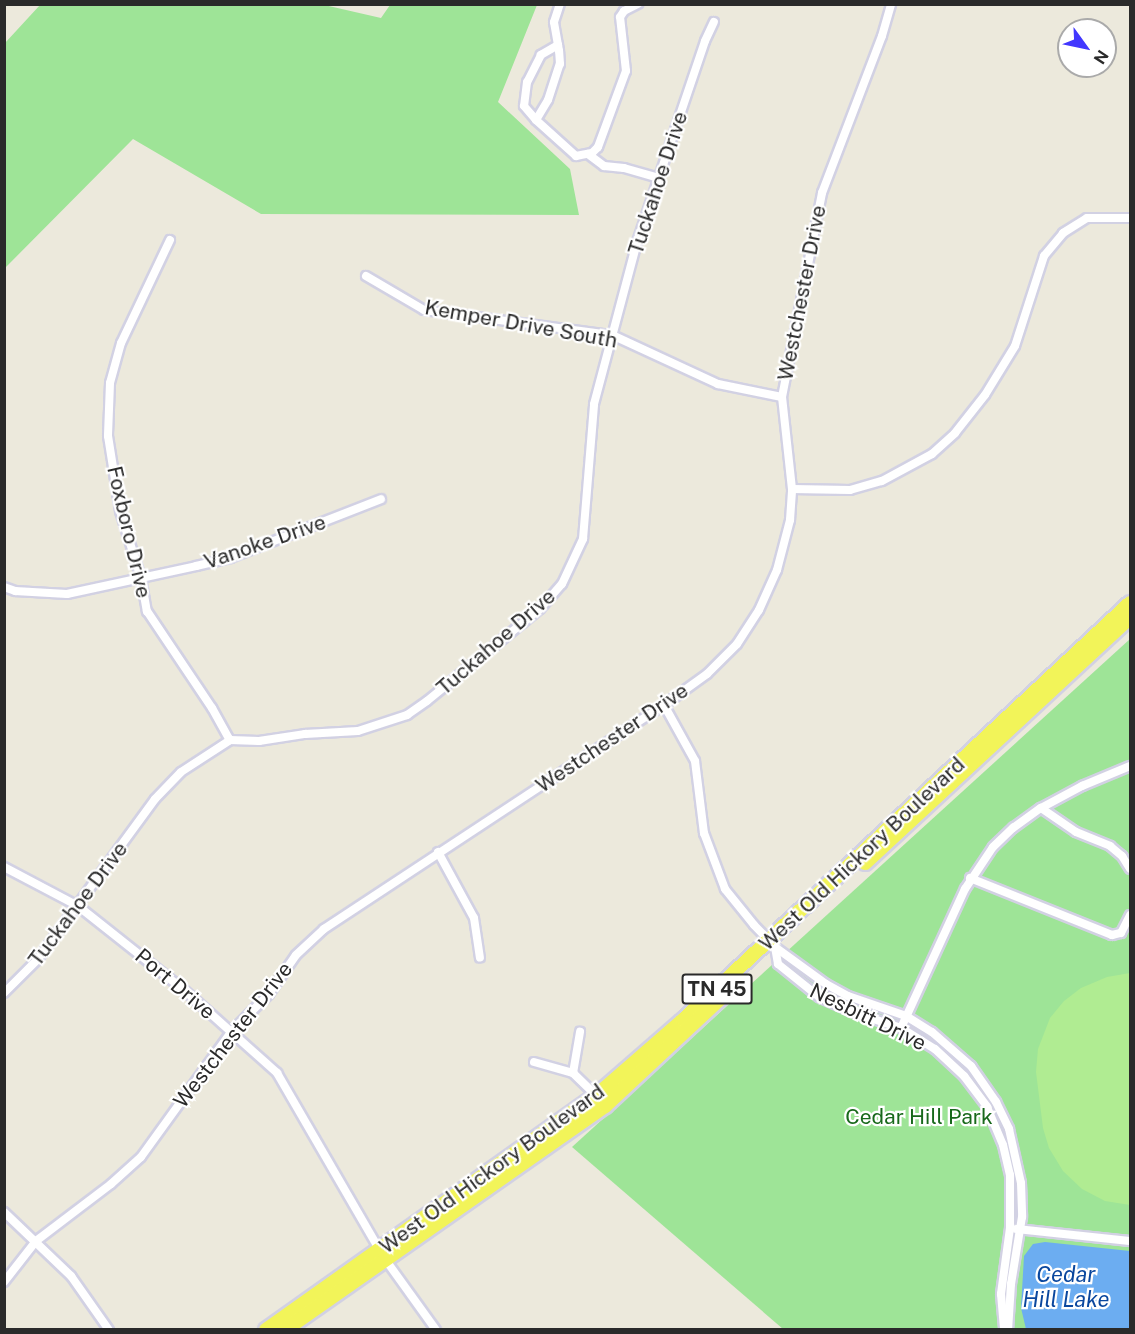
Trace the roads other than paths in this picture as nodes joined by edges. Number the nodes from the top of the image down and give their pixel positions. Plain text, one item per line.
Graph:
1 (560, 4) edge
2 (638, 4) edge
3 (891, 4) edge
4 (714, 22) dead end
5 (558, 45) junction
6 (536, 120) junction
7 (588, 154) junction
8 (659, 178) junction
9 (1131, 218) edge
10 (170, 240) dead end
11 (366, 276) dead end
12 (612, 335) junction
13 (782, 397) junction
14 (792, 489) junction
15 (381, 499) dead end
16 (141, 578) junction
17 (4, 587) edge
18 (1131, 603) edge
19 (1131, 618) edge
20 (664, 705) junction
21 (230, 740) junction
22 (1129, 767) edge
23 (1041, 808) junction
24 (438, 852) junction
25 (4, 867) edge
26 (1131, 869) edge
27 (970, 878) junction
28 (78, 906) junction
29 (1131, 915) edge
30 (772, 944) junction
31 (480, 958) dead end
32 (4, 993) edge
33 (906, 1016) junction
34 (901, 1028) junction
35 (231, 1032) junction
36 (580, 1032) dead end
37 (534, 1062) dead end
38 (573, 1072) junction
39 (601, 1100) junction
40 (4, 1212) edge
41 (1010, 1228) junction
42 (1020, 1230) junction
43 (36, 1241) junction
44 (1131, 1241) edge
45 (382, 1255) junction
46 (4, 1282) edge
47 (109, 1329) edge
48 (266, 1329) edge
49 (285, 1329) edge
50 (436, 1329) edge
51 (1004, 1329) edge
52 (1008, 1329) edge

1 - 5 street
2 - 7 street
3 - 13 street, Westchester Drive
4 - 8 street, Tuckahoe Drive
5 - 6 street
5 - 6 street
6 - 7 street
7 - 8 street
8 - 12 street, Tuckahoe Drive
9 - 14 street
10 - 16 street, Foxboro Drive
11 - 12 street, Kemper Drive South
12 - 13 street, Kemper Drive South
12 - 21 street, Tuckahoe Drive
13 - 14 street, Westchester Drive
14 - 20 street, Westchester Drive
15 - 16 street, Vanoke Drive
16 - 17 street, Vanoke Drive
16 - 21 street, Foxboro Drive
18 - 30 main road, West Old Hickory Boulevard / TN 45
19 - 30 main road, West Old Hickory Boulevard / TN 45
20 - 24 street, Westchester Drive
20 - 30 street
21 - 28 street, Tuckahoe Drive
22 - 23 street
23 - 26 street
23 - 27 street
24 - 31 street
24 - 35 street, Westchester Drive
25 - 28 street, Port Drive
27 - 29 street
27 - 33 street
28 - 32 street, Tuckahoe Drive
28 - 35 street, Port Drive
30 - 33 street, Nesbitt Drive
30 - 34 street, Nesbitt Drive
30 - 39 main road, West Old Hickory Boulevard / TN 45
33 - 34 street
33 - 42 street, Nesbitt Drive
34 - 41 street, Nesbitt Drive
35 - 43 street, Westchester Drive
35 - 45 street, Port Drive
36 - 38 street
37 - 38 street
38 - 39 street
39 - 45 main road, West Old Hickory Boulevard / TN 45
40 - 43 street
41 - 42 street
41 - 51 street, Nesbitt Drive
42 - 44 street
42 - 52 street, Nesbitt Drive
43 - 46 street, Westchester Drive
43 - 47 street
45 - 48 main road, West Old Hickory Boulevard / TN 45
45 - 49 main road, West Old Hickory Boulevard / TN 45
45 - 50 street, Port Drive

